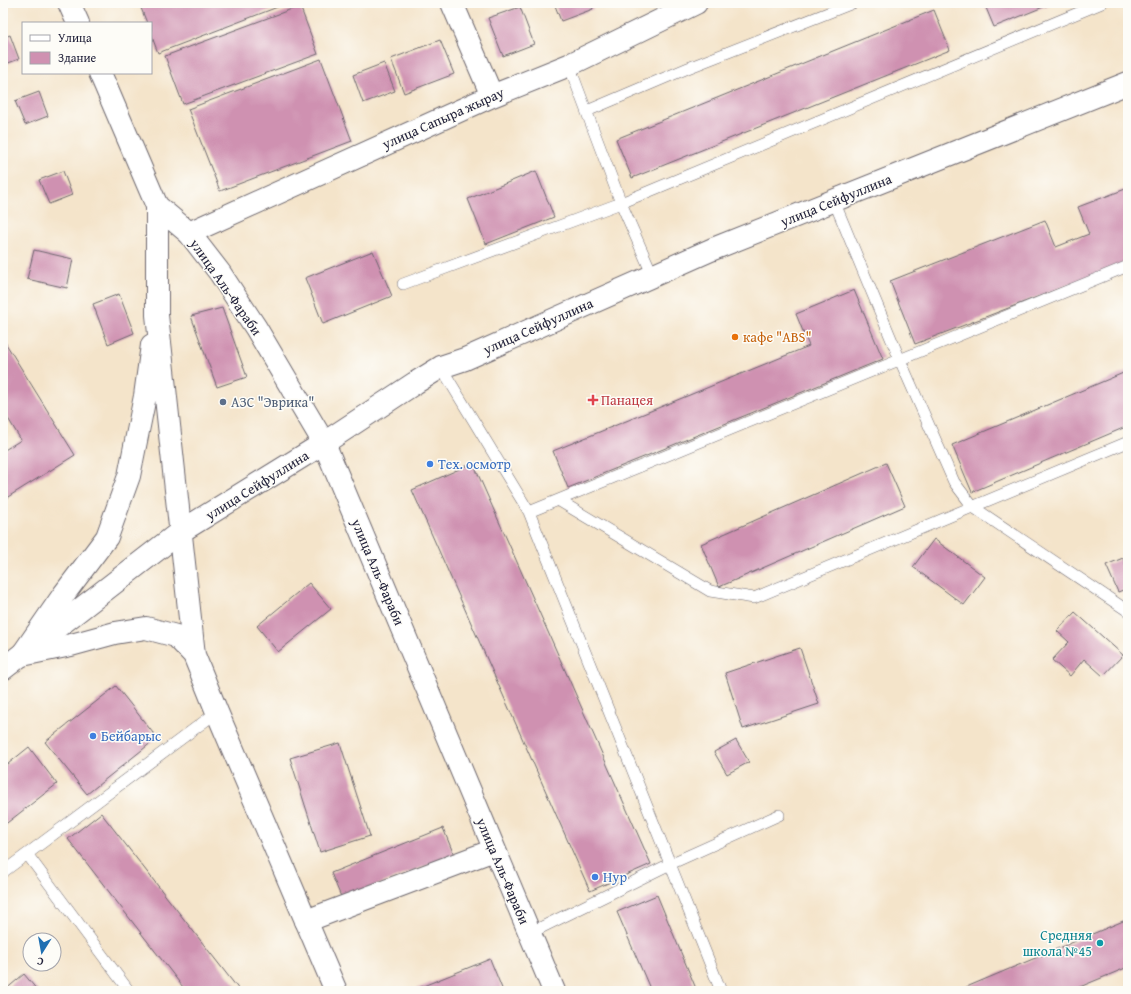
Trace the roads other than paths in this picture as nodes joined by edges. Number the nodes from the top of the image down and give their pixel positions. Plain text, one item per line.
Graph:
1 (69, 3) edge
2 (452, 3) edge
3 (696, 3) edge
4 (853, 3) edge
5 (1102, 3) edge
6 (78, 22) edge
7 (569, 65) junction
8 (100, 74) edge
9 (1128, 83) edge
10 (492, 96) junction
11 (587, 111) junction
12 (834, 201) junction
13 (621, 203) junction
14 (157, 206) junction
15 (189, 233) junction
16 (1128, 266) edge
17 (653, 276) junction
18 (403, 284) dead end
19 (157, 315) junction
20 (900, 360) junction
21 (441, 367) junction
22 (1128, 442) edge
23 (324, 443) junction
24 (558, 500) junction
25 (973, 506) junction
26 (529, 512) junction
27 (180, 532) junction
28 (1128, 611) edge
29 (22, 655) junction
30 (194, 655) junction
31 (3, 669) edge
32 (217, 712) junction
33 (779, 815) dead end
34 (494, 850) junction
35 (27, 854) junction
36 (670, 864) junction
37 (3, 872) edge
38 (306, 921) junction
39 (530, 933) junction
40 (129, 991) edge
41 (336, 991) edge
42 (554, 991) edge
43 (721, 991) edge

1 - 6 main road
2 - 10 main road
3 - 7 main road, улица Сапыра жырау
4 - 11 lane
5 - 13 lane
7 - 10 main road, улица Сапыра жырау
7 - 11 lane
8 - 14 main road
9 - 12 main road, улица Сейфуллина
10 - 15 main road, улица Сапыра жырау
11 - 13 lane
12 - 17 main road, улица Сейфуллина
12 - 20 lane
13 - 17 lane
13 - 18 lane
14 - 15 main road, улица Аль-Фараби
14 - 19 main road
15 - 23 main road, улица Аль-Фараби
16 - 20 lane
17 - 21 main road, улица Сейфуллина
19 - 27 main road
19 - 29 main road
20 - 24 lane
20 - 25 lane
21 - 23 main road, улица Сейфуллина
21 - 26 lane
22 - 25 lane
23 - 27 main road, улица Сейфуллина
23 - 34 main road, улица Аль-Фараби
24 - 25 lane
24 - 26 lane
25 - 28 lane
26 - 36 lane
27 - 29 main road, улица Сейфуллина
27 - 30 main road
29 - 30 main road
29 - 31 main road, улица Сейфуллина
30 - 32 main road
32 - 35 lane
32 - 38 main road
33 - 36 lane
34 - 38 main road
34 - 39 main road, улица Аль-Фараби
35 - 37 lane
35 - 40 lane
36 - 39 lane
36 - 43 lane
38 - 41 main road
39 - 42 main road, улица Аль-Фараби

